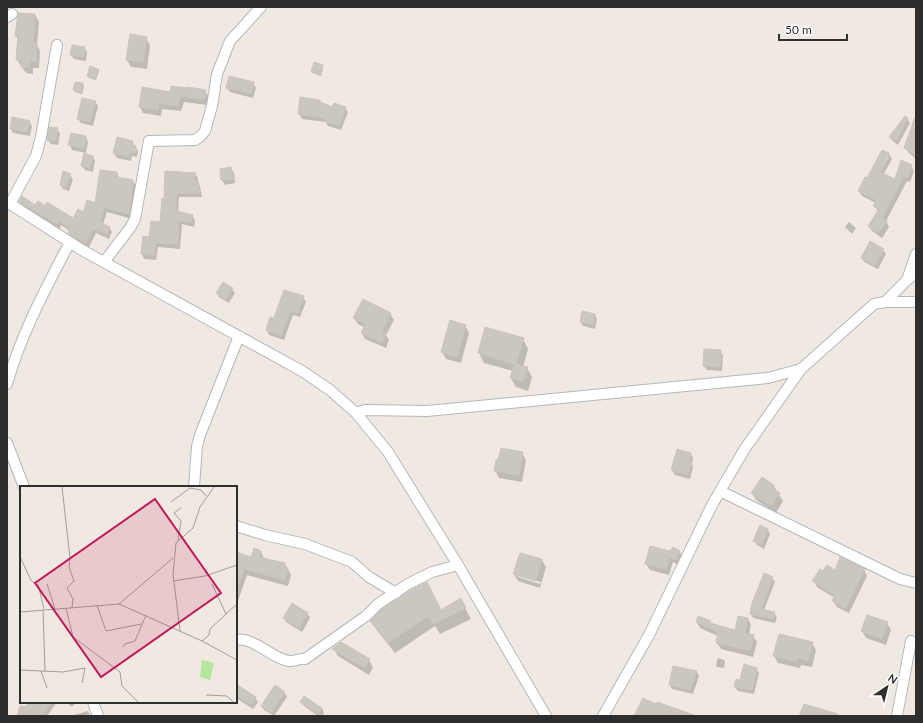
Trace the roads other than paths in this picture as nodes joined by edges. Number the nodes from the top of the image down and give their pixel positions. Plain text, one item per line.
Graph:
1 (261, 7) edge
2 (57, 45) dead end
3 (8, 203) edge
4 (70, 242) junction
5 (916, 254) edge
6 (104, 262) junction
7 (916, 273) edge
8 (907, 280) junction
9 (885, 302) junction
10 (916, 302) edge
11 (239, 336) junction
12 (801, 369) junction
13 (7, 384) edge
14 (356, 413) junction
15 (7, 443) edge
16 (24, 486) edge
17 (194, 486) edge
18 (720, 491) junction
19 (237, 526) edge
20 (458, 565) junction
21 (916, 583) edge
22 (396, 593) junction
23 (237, 640) edge
24 (911, 641) dead end
25 (94, 703) edge
26 (98, 716) edge
27 (546, 716) edge
28 (603, 716) edge
29 (897, 716) edge

1 - 6 street
2 - 3 street
3 - 4 street
4 - 6 street
4 - 13 street
5 - 8 street
6 - 11 street
7 - 8 street
8 - 9 street
9 - 10 street
9 - 12 street
11 - 14 street
11 - 17 street
12 - 14 street
12 - 18 street
14 - 20 street
15 - 16 street
18 - 21 street
18 - 28 street
19 - 22 street
20 - 22 street
20 - 27 street
22 - 23 street
24 - 29 street
25 - 26 street

